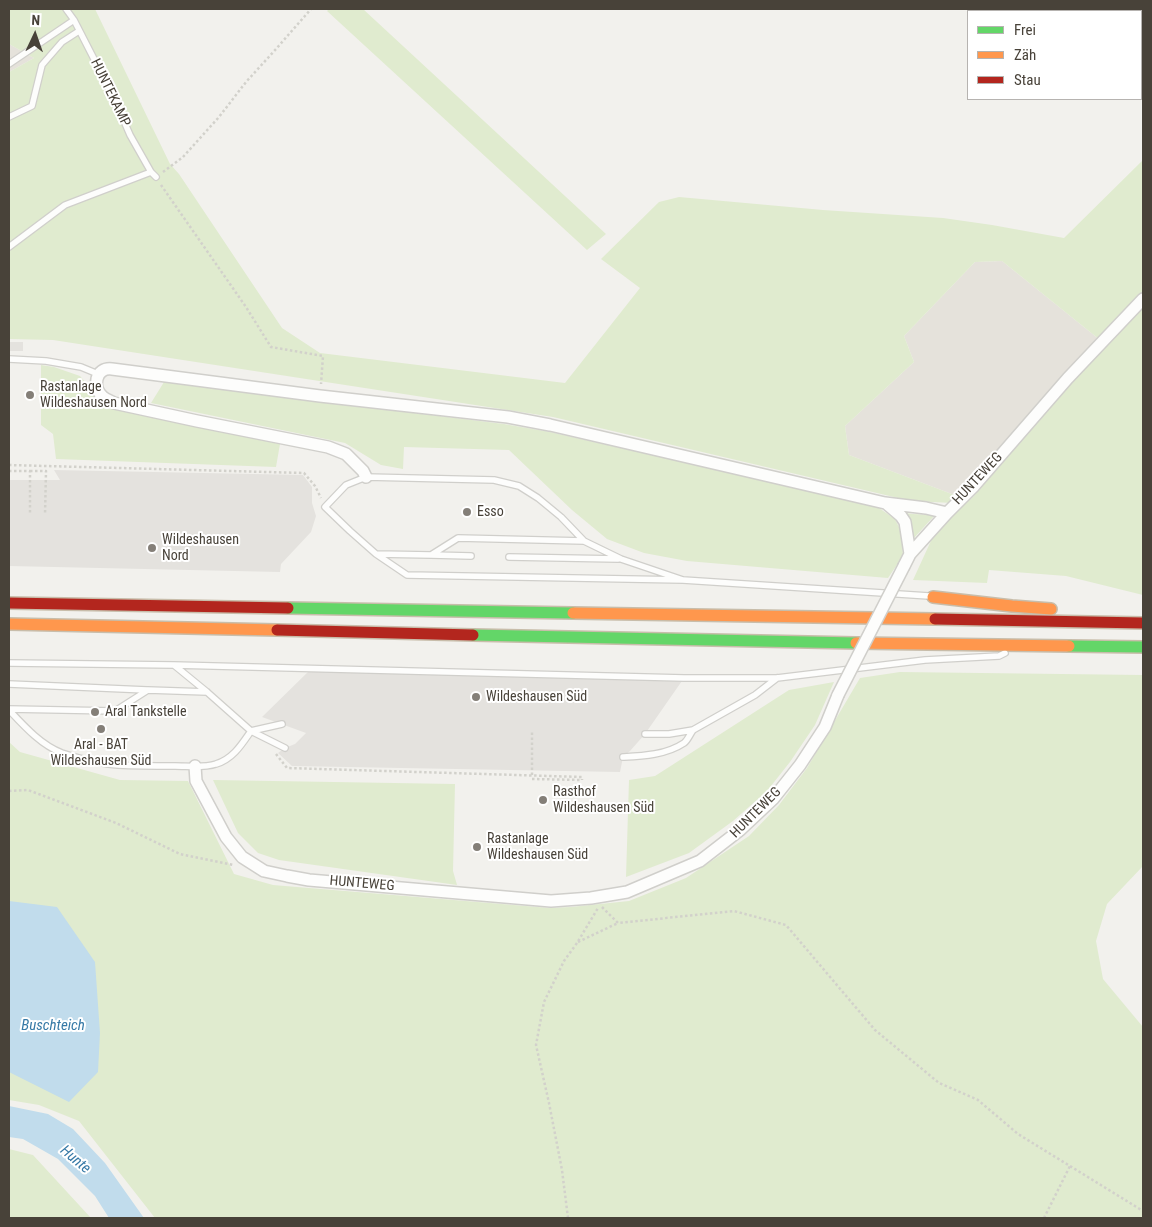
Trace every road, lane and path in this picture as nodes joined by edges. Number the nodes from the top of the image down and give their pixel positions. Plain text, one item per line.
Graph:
1 (66, 9) edge
2 (311, 9) edge
3 (74, 20) junction
4 (79, 31) junction
5 (9, 64) edge
6 (9, 117) edge
7 (153, 174) junction
8 (9, 247) edge
9 (1143, 299) edge
10 (9, 359) edge
11 (98, 374) junction
12 (320, 396) junction
13 (9, 465) edge
14 (9, 471) edge
15 (30, 471) junction
16 (366, 478) junction
17 (885, 503) junction
18 (325, 506) junction
19 (947, 513) junction
20 (30, 515) dead end
21 (45, 516) dead end
22 (584, 542) junction
23 (376, 554) junction
24 (910, 554) junction
25 (430, 555) junction
26 (471, 556) dead end
27 (509, 557) dead end
28 (620, 559) junction
29 (683, 580) junction
30 (933, 597) joint
31 (9, 603) edge
32 (1107, 623) junction
33 (1143, 623) edge
34 (9, 624) edge
35 (1019, 645) junction
36 (1143, 647) edge
37 (9, 664) edge
38 (174, 665) junction
39 (777, 678) junction
40 (9, 684) edge
41 (148, 690) junction
42 (207, 692) junction
43 (9, 710) edge
44 (282, 724) dead end
45 (693, 730) junction
46 (251, 731) junction
47 (532, 731) dead end
48 (645, 734) dead end
49 (284, 748) dead end
50 (275, 753) dead end
51 (623, 757) dead end
52 (195, 766) junction
53 (532, 778) junction
54 (9, 791) edge
55 (236, 865) dead end
56 (618, 924) junction
57 (577, 942) junction
58 (1070, 1166) junction
59 (1143, 1211) edge
60 (568, 1218) edge
61 (1044, 1218) edge

1 - 3 lane, HUNTEKAMP
2 - 7 path
3 - 4 lane, HUNTEKAMP
3 - 5 lane
4 - 6 lane
4 - 7 lane, HUNTEKAMP
7 - 8 lane
7 - 12 path
9 - 19 street, HUNTEWEG
10 - 11 lane
11 - 12 street
11 - 16 street
12 - 17 street
13 - 18 path
14 - 15 path
15 - 20 path
15 - 21 path
16 - 18 lane
16 - 22 lane
17 - 19 street
17 - 24 street
18 - 23 lane
19 - 24 street, HUNTEWEG
22 - 25 lane
22 - 28 lane
23 - 25 lane
23 - 29 lane
24 - 52 street, HUNTEWEG, bridge
25 - 26 lane
27 - 28 lane
28 - 29 lane
29 - 30 lane
30 - 32 highway
31 - 32 highway
32 - 33 highway
34 - 35 highway
35 - 36 highway
35 - 39 lane
37 - 38 lane
38 - 39 lane
38 - 42 lane
39 - 45 lane
40 - 41 lane
41 - 42 lane
41 - 43 lane
42 - 46 lane
43 - 52 lane
44 - 46 lane
45 - 48 lane
45 - 51 lane
46 - 49 lane
46 - 52 lane
47 - 53 path
50 - 53 path
53 - 53 path
54 - 55 path
56 - 57 path
56 - 57 path
56 - 58 path
57 - 60 path
58 - 59 path
58 - 61 path

